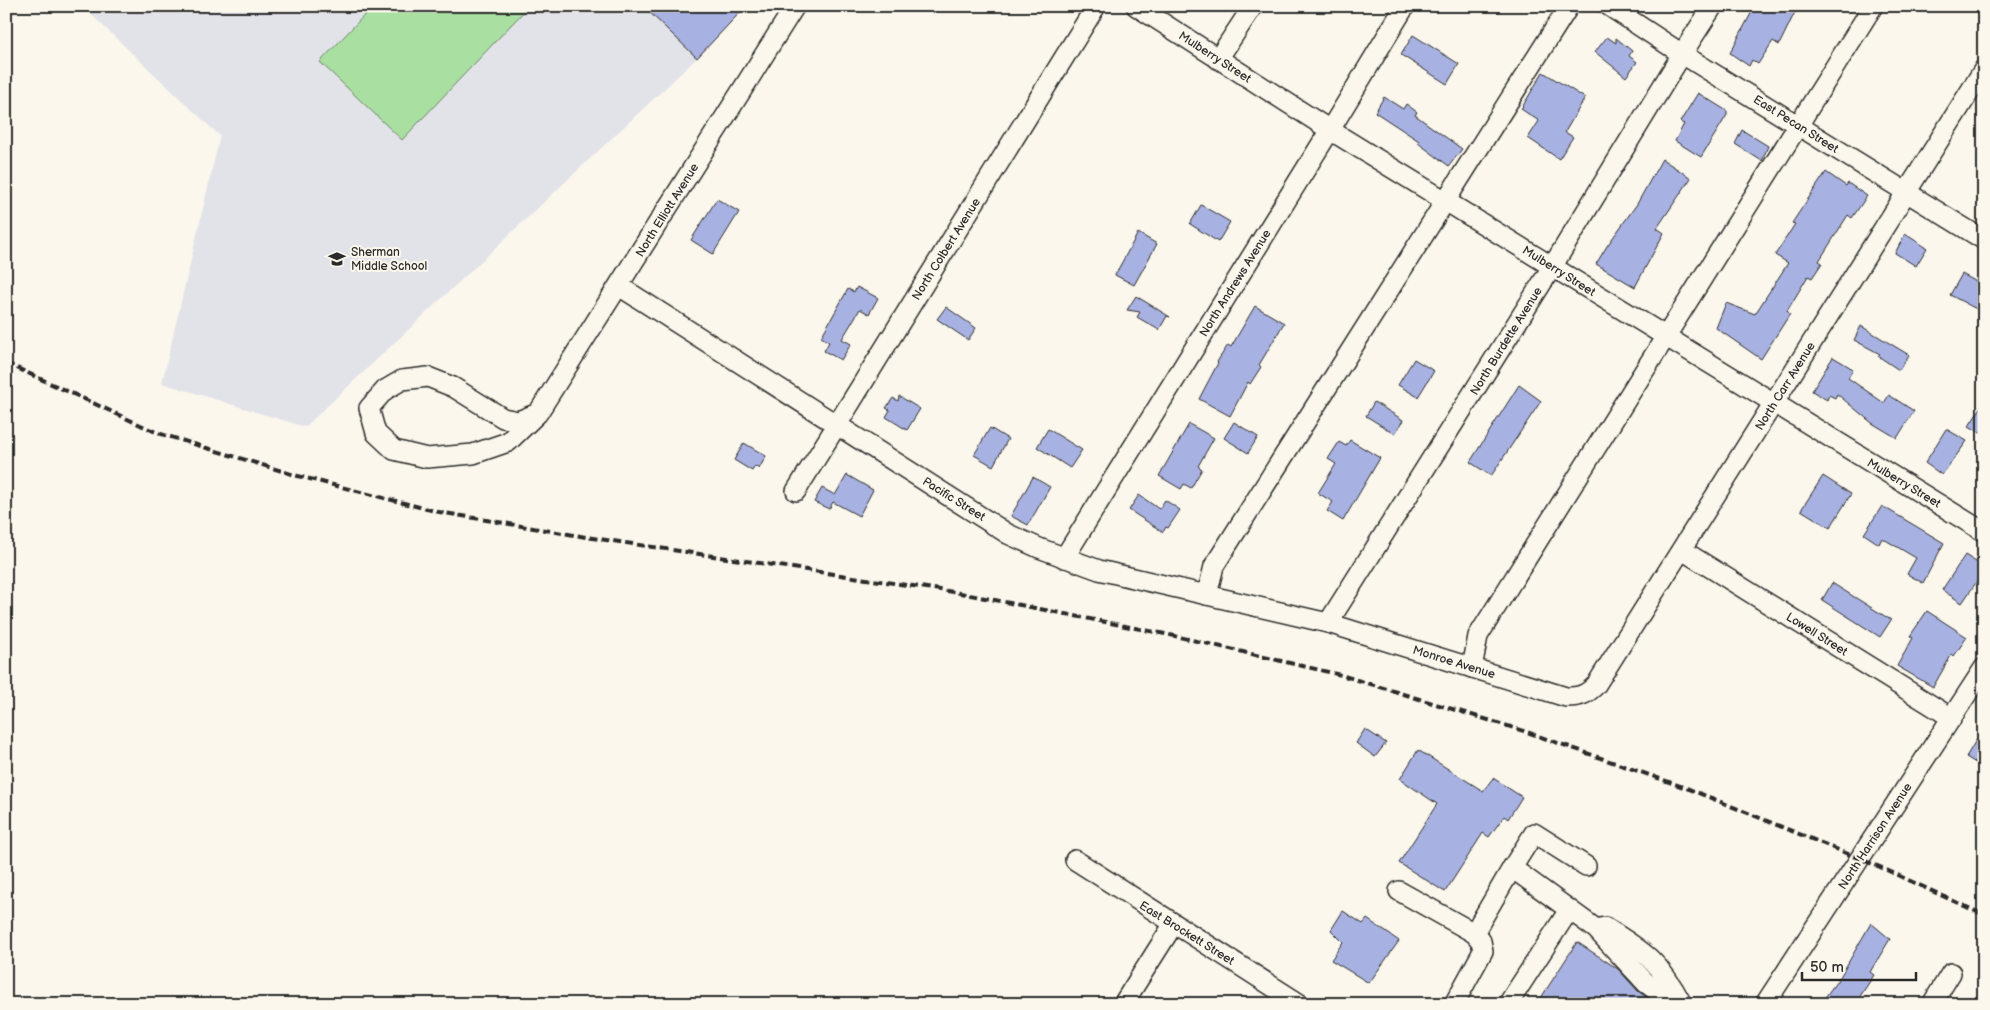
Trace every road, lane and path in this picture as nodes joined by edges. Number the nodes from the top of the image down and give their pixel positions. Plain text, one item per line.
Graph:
1 (795, 6) edge
2 (1096, 6) edge
3 (1136, 6) edge
4 (1253, 6) edge
5 (1405, 6) edge
6 (1569, 6) edge
7 (1609, 6) edge
8 (1714, 6) edge
9 (1873, 6) edge
10 (1682, 54) junction
11 (1218, 58) junction
12 (1984, 69) edge
13 (1979, 89) edge
14 (1798, 126) junction
15 (1330, 130) junction
16 (1907, 193) junction
17 (1446, 202) junction
18 (1984, 240) edge
19 (1552, 267) junction
20 (619, 286) junction
21 (1666, 337) junction
22 (1774, 404) junction
23 (538, 413) junction
24 (838, 425) junction
25 (796, 492) dead end
26 (1984, 532) edge
27 (1682, 550) junction
28 (1064, 558) junction
29 (1207, 595) junction
30 (1328, 623) junction
31 (1472, 668) junction
32 (1984, 668) edge
33 (1580, 697) joint
34 (1952, 718) junction
35 (1075, 860) dead end
36 (1586, 866) dead end
37 (1512, 868) junction
38 (1399, 891) dead end
39 (1569, 910) junction
40 (1173, 925) junction
41 (1474, 933) junction
42 (1951, 973) dead end
43 (1292, 1002) edge
44 (1671, 1002) edge
45 (1766, 1003) edge
46 (1123, 1004) edge
47 (1454, 1004) edge
48 (1508, 1004) edge
49 (1932, 1004) edge

1 - 20 street, North Elliott Avenue
2 - 24 street, North Colbert Avenue
3 - 11 street, Mulberry Street
4 - 11 street
5 - 15 street, North Andrews Avenue
6 - 17 street
7 - 10 street, East Pecan Street
8 - 10 street, North Burdette Avenue
9 - 14 street
10 - 14 street, East Pecan Street
10 - 19 street, North Burdette Avenue
11 - 15 street, Mulberry Street
12 - 13 street, North Carr Avenue
13 - 16 street, North Carr Avenue
14 - 16 street, East Pecan Street
14 - 21 street
15 - 17 street, Mulberry Street
15 - 28 street, North Andrews Avenue
16 - 18 street, East Pecan Street
16 - 22 street, North Carr Avenue
17 - 19 street, Mulberry Street
17 - 29 street
19 - 21 street, Mulberry Street
19 - 30 street, North Burdette Avenue
20 - 23 street, North Elliott Avenue
20 - 24 street, Pacific Street
21 - 22 street, Mulberry Street
21 - 31 street
22 - 26 street, Mulberry Street
22 - 27 street, North Carr Avenue
23 - 23 street, North Elliott Avenue
24 - 25 street, North Colbert Avenue
24 - 28 street, Pacific Street
27 - 33 street, North Carr Avenue
27 - 34 street, Lowell Street
28 - 29 street, Pacific Street
29 - 30 street, Pacific Street
30 - 31 street, Monroe Avenue
31 - 33 street, Monroe Avenue
32 - 34 street, North Harrison Avenue
34 - 45 street, North Harrison Avenue
35 - 40 street, East Brockett Street
36 - 37 street
37 - 39 street
37 - 41 street
38 - 41 street
39 - 44 street
39 - 48 street
40 - 43 street, East Brockett Street
40 - 46 street
41 - 47 street
42 - 49 street

